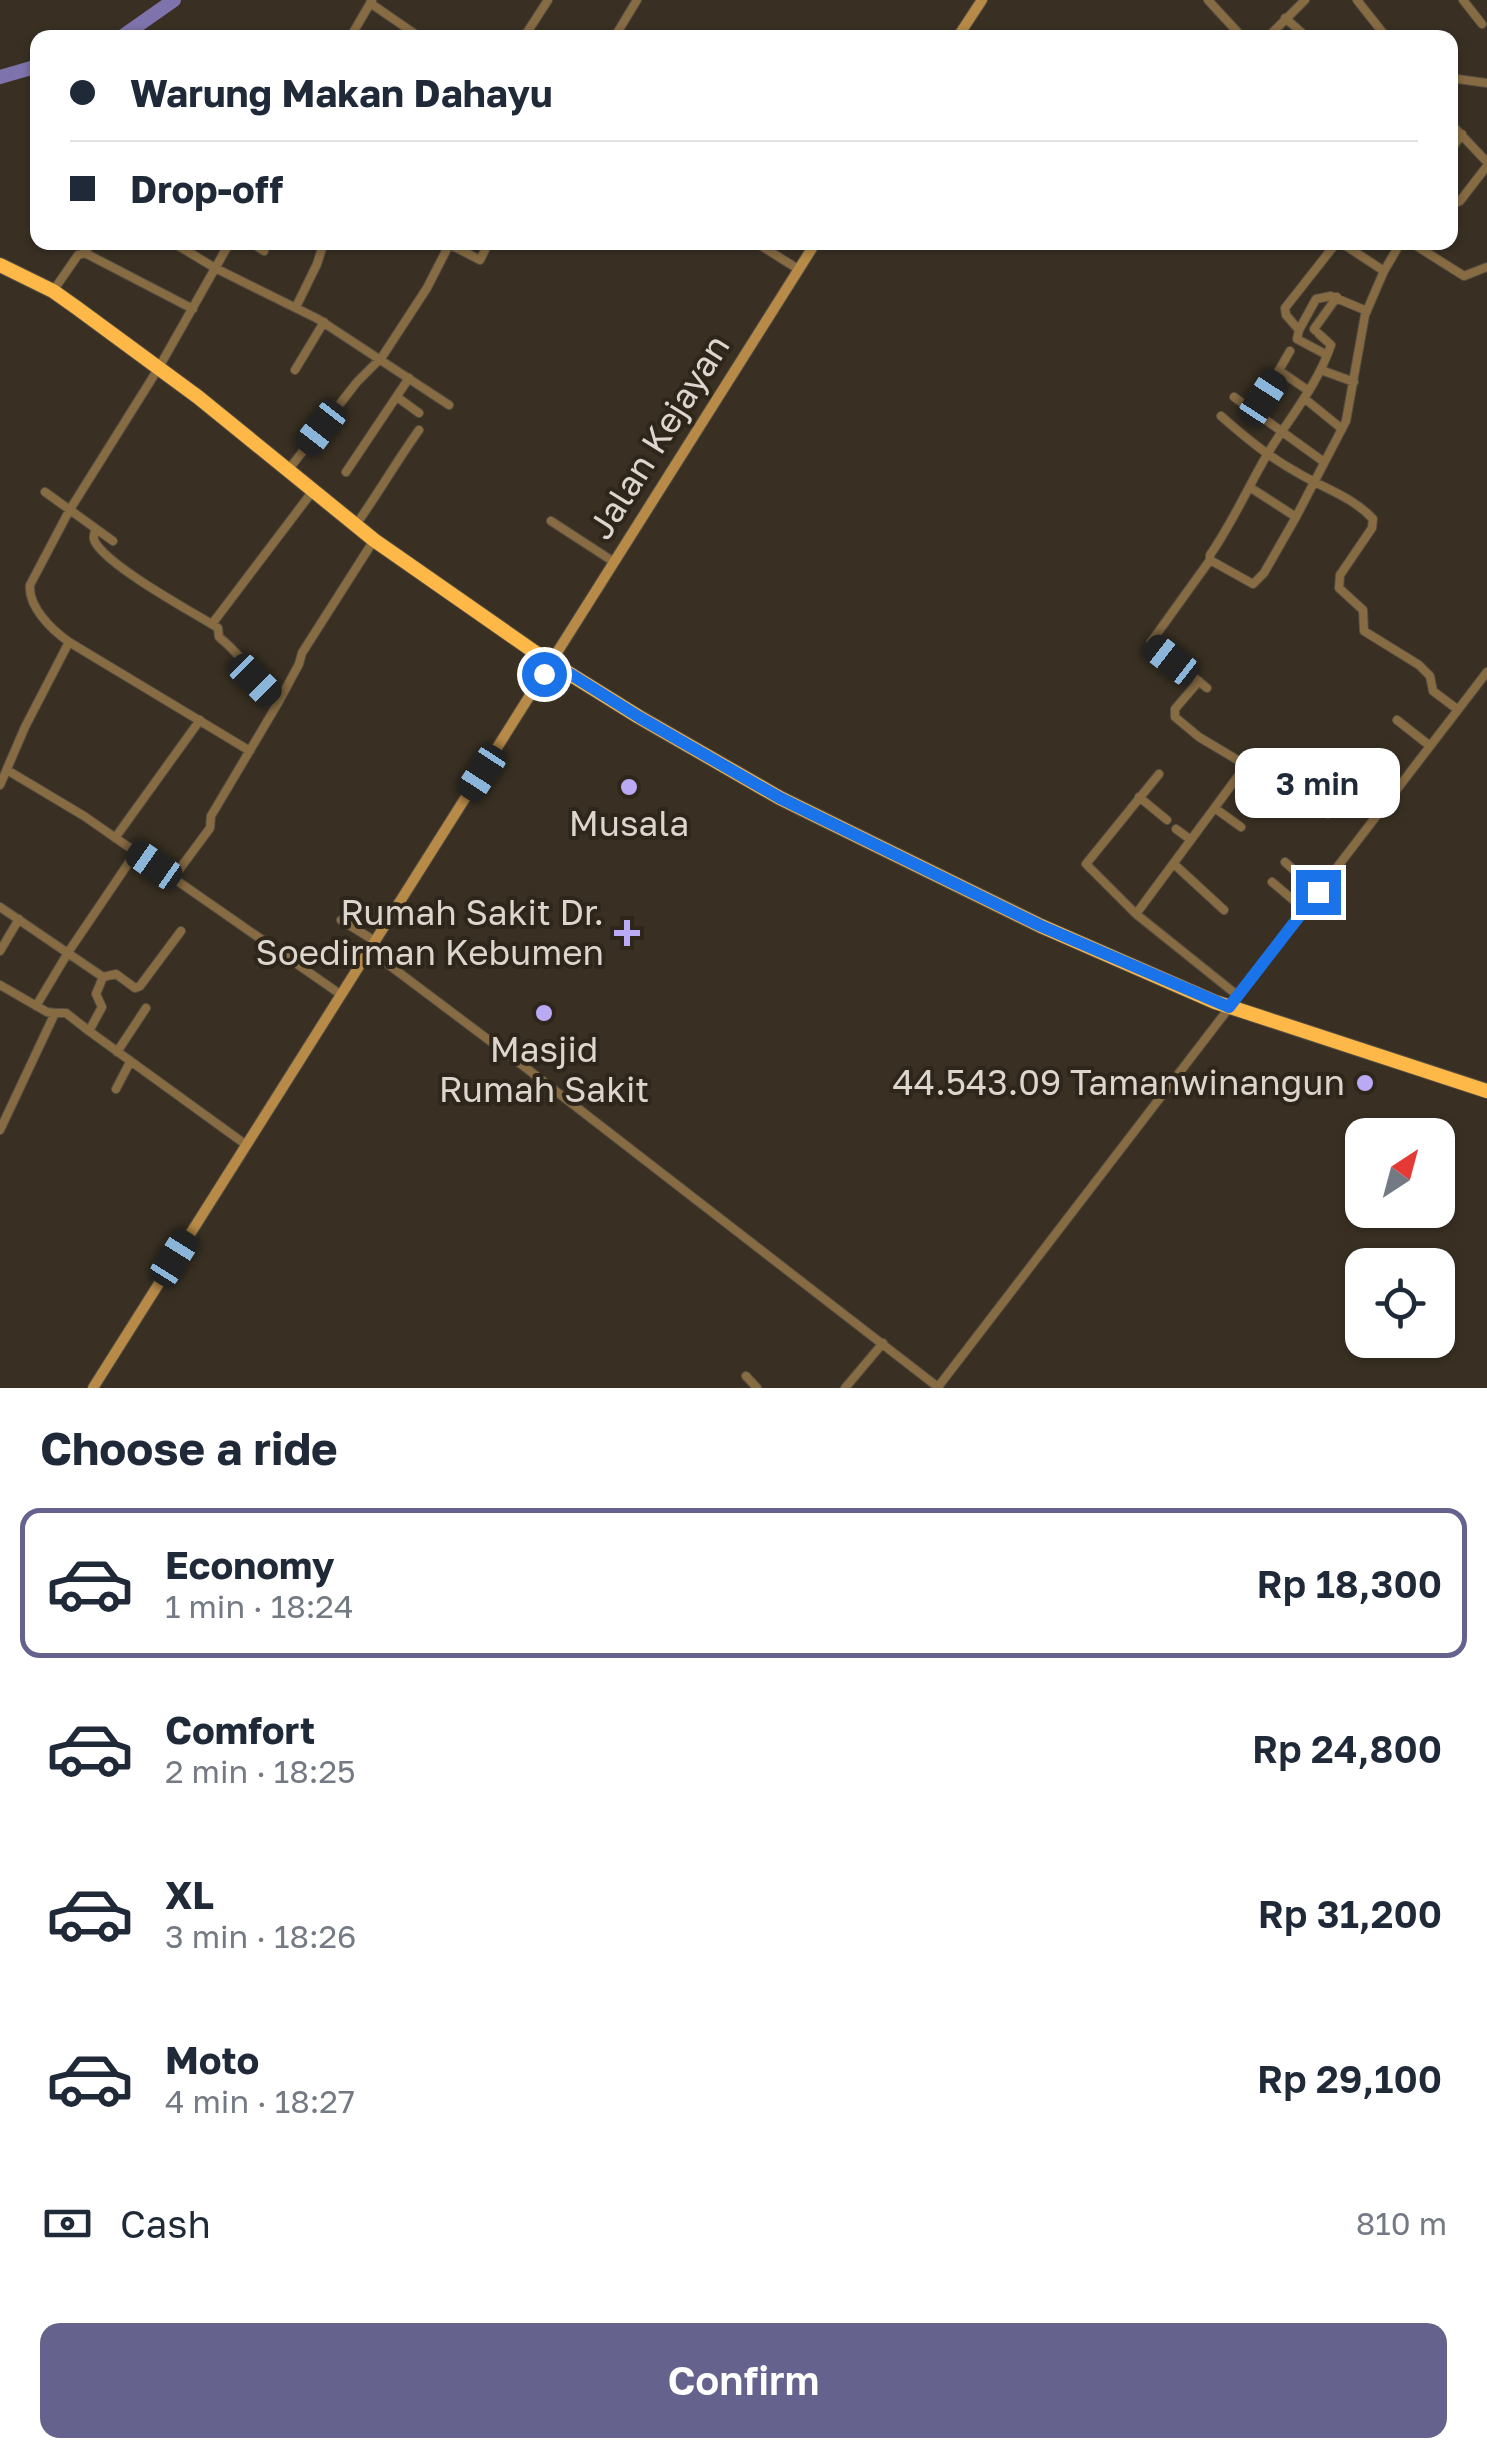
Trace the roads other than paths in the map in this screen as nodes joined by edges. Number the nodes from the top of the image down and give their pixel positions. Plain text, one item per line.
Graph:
1 (548, 0) edge
2 (637, 0) edge
3 (982, 0) edge
4 (1208, 0) edge
5 (1305, 0) edge
6 (1357, 0) edge
7 (1462, 0) edge
8 (371, 2) edge
9 (1285, 18) junction
10 (1482, 24) dead end
11 (355, 30) edge
12 (410, 30) edge
13 (529, 30) edge
14 (619, 30) edge
15 (962, 30) edge
16 (1236, 30) edge
17 (1274, 30) edge
18 (1299, 30) edge
19 (1381, 30) edge
20 (1458, 79) edge
21 (1487, 83) edge
22 (1458, 130) edge
23 (1462, 134) junction
24 (1458, 140) edge
25 (1487, 164) edge
26 (1458, 203) edge
27 (87, 250) edge
28 (185, 250) edge
29 (225, 250) edge
30 (321, 250) edge
31 (444, 250) edge
32 (459, 250) edge
33 (483, 250) edge
34 (768, 250) edge
35 (811, 250) edge
36 (1332, 250) edge
37 (1350, 250) edge
38 (1396, 250) edge
39 (1425, 250) edge
40 (85, 253) junction
41 (3, 266) edge
42 (1487, 267) edge
43 (215, 268) junction
44 (798, 269) junction
45 (1384, 272) junction
46 (1310, 277) junction
47 (1320, 289) junction
48 (53, 291) junction
49 (1337, 297) junction
50 (296, 308) junction
51 (193, 309) junction
52 (1308, 310) junction
53 (1367, 311) junction
54 (1322, 318) junction
55 (324, 322) junction
56 (1299, 330) junction
57 (1290, 352) dead end
58 (1327, 355) junction
59 (380, 358) junction
60 (158, 369) junction
61 (295, 370) dead end
62 (1321, 370) junction
63 (1281, 372) junction
64 (410, 378) junction
65 (1354, 382) junction
66 (1307, 395) junction
67 (397, 397) junction
68 (1234, 397) dead end
69 (1263, 398) dead end
70 (449, 404) dead end
71 (419, 412) dead end
72 (1221, 416) dead end
73 (1342, 428) junction
74 (419, 430) dead end
75 (1282, 432) junction
76 (1267, 455) junction
77 (1324, 462) junction
78 (289, 469) junction
79 (346, 472) dead end
80 (1316, 482) junction
81 (1250, 488) junction
82 (45, 492) dead end
83 (312, 492) junction
84 (69, 510) junction
85 (1296, 517) junction
86 (551, 522) dead end
87 (354, 526) junction
88 (95, 530) junction
89 (113, 540) dead end
90 (374, 540) junction
91 (1210, 560) junction
92 (614, 562) junction
93 (212, 624) junction
94 (69, 642) junction
95 (551, 662) junction
96 (1487, 672) edge
97 (1198, 681) junction
98 (1207, 688) dead end
99 (278, 703) junction
100 (1457, 709) junction
101 (200, 720) junction
102 (1397, 720) dead end
103 (1430, 746) junction
104 (250, 751) junction
105 (1312, 754) dead end
106 (1352, 756) dead end
107 (1247, 764) junction
108 (7, 770) junction
109 (1158, 774) dead end
110 (0, 785) edge
111 (1392, 794) junction
112 (1139, 797) junction
113 (1216, 809) junction
114 (1378, 813) junction
115 (1328, 814) dead end
116 (1167, 820) dead end
117 (1241, 827) dead end
118 (1176, 829) dead end
119 (115, 838) junction
120 (1192, 840) junction
121 (136, 852) junction
122 (1285, 862) dead end
123 (1174, 864) junction
124 (173, 878) junction
125 (1272, 882) dead end
126 (1318, 892) junction
127 (0, 907) edge
128 (1224, 910) dead end
129 (1304, 910) junction
130 (1136, 914) junction
131 (19, 919) junction
132 (341, 920) dead end
133 (181, 931) dead end
134 (372, 945) junction
135 (68, 951) junction
136 (0, 952) edge
137 (99, 974) junction
138 (0, 985) edge
139 (340, 994) junction
140 (1233, 1001) junction
141 (36, 1006) junction
142 (146, 1008) dead end
143 (55, 1013) junction
144 (89, 1031) junction
145 (117, 1052) junction
146 (130, 1062) junction
147 (116, 1089) dead end
148 (1487, 1091) edge
149 (0, 1130) edge
150 (245, 1144) junction
151 (883, 1344) junction
152 (746, 1376) dead end
153 (93, 1388) edge
154 (757, 1388) edge
155 (845, 1388) edge
156 (938, 1388) edge

1 - 13 street
2 - 14 street
3 - 15 main road
4 - 16 street
5 - 9 street
6 - 19 street
7 - 10 street
8 - 11 street
8 - 12 street
9 - 17 street
9 - 18 street
20 - 21 street
22 - 23 street
23 - 24 street
23 - 25 street
25 - 26 street
27 - 40 street
28 - 43 street
29 - 43 street
30 - 50 street
31 - 59 street
32 - 33 street
34 - 44 street
35 - 44 main road, Jalan Kejayan
36 - 46 street
37 - 45 street
38 - 45 street
39 - 42 street
40 - 48 street
40 - 51 street
41 - 48 highway
43 - 50 street
43 - 51 street
44 - 92 main road, Jalan Kejayan
45 - 53 street
46 - 47 street
46 - 56 street
47 - 49 street
47 - 52 street
48 - 60 highway
49 - 53 street
49 - 54 street
50 - 55 street
51 - 60 street
52 - 54 street
52 - 56 street
53 - 65 street
54 - 58 street
55 - 59 street
55 - 61 street
56 - 58 street
57 - 63 street
58 - 62 street
59 - 64 street
59 - 78 street
60 - 78 highway
60 - 84 street
62 - 65 street
62 - 66 street
63 - 66 street
63 - 69 street
64 - 67 street
64 - 70 street
65 - 73 street
66 - 73 street
66 - 75 street
67 - 71 street
67 - 79 street
68 - 75 street
72 - 76 street
73 - 77 street
74 - 87 street
75 - 76 street
75 - 77 street
76 - 80 street
76 - 81 street
77 - 80 street
78 - 83 highway
80 - 85 street
80 - 100 street
81 - 85 street
81 - 91 street
82 - 84 street
83 - 87 highway
83 - 93 street
84 - 88 street
84 - 94 street
85 - 91 street
86 - 92 street
87 - 90 highway
88 - 89 street
88 - 93 street
90 - 95 highway
90 - 99 street
91 - 97 street
92 - 95 main road, Jalan Kejayan
93 - 99 street
94 - 101 street
94 - 108 street
95 - 134 main road, Jalan Kejayan
95 - 140 highway
96 - 100 street
97 - 98 street
97 - 107 street
99 - 104 street
100 - 103 street
101 - 104 street
101 - 119 street
102 - 103 street
103 - 111 street
104 - 124 street
105 - 114 street
106 - 111 street
107 - 113 street
107 - 115 street
108 - 110 street
108 - 119 street
109 - 112 street
111 - 114 street
112 - 116 street
112 - 130 street
113 - 117 street
113 - 120 street
114 - 126 street
118 - 120 street
119 - 121 street
120 - 123 street
121 - 124 street
121 - 135 street
122 - 126 street
123 - 128 street
123 - 130 street
124 - 139 street
125 - 129 street
126 - 129 street
127 - 131 street
129 - 140 street
130 - 140 street
131 - 135 street
131 - 136 street
132 - 134 street
133 - 137 street
134 - 139 main road, Jalan Kejayan
134 - 151 street
135 - 137 street
135 - 141 street
137 - 144 street
138 - 141 street
139 - 150 main road, Jalan Kejayan
140 - 148 highway
140 - 156 street
141 - 143 street
142 - 145 street
143 - 144 street
143 - 149 street
144 - 145 street
145 - 146 street
146 - 147 street
146 - 150 street
150 - 153 main road, Jalan Kejayan
151 - 155 street
151 - 156 street
152 - 154 street

